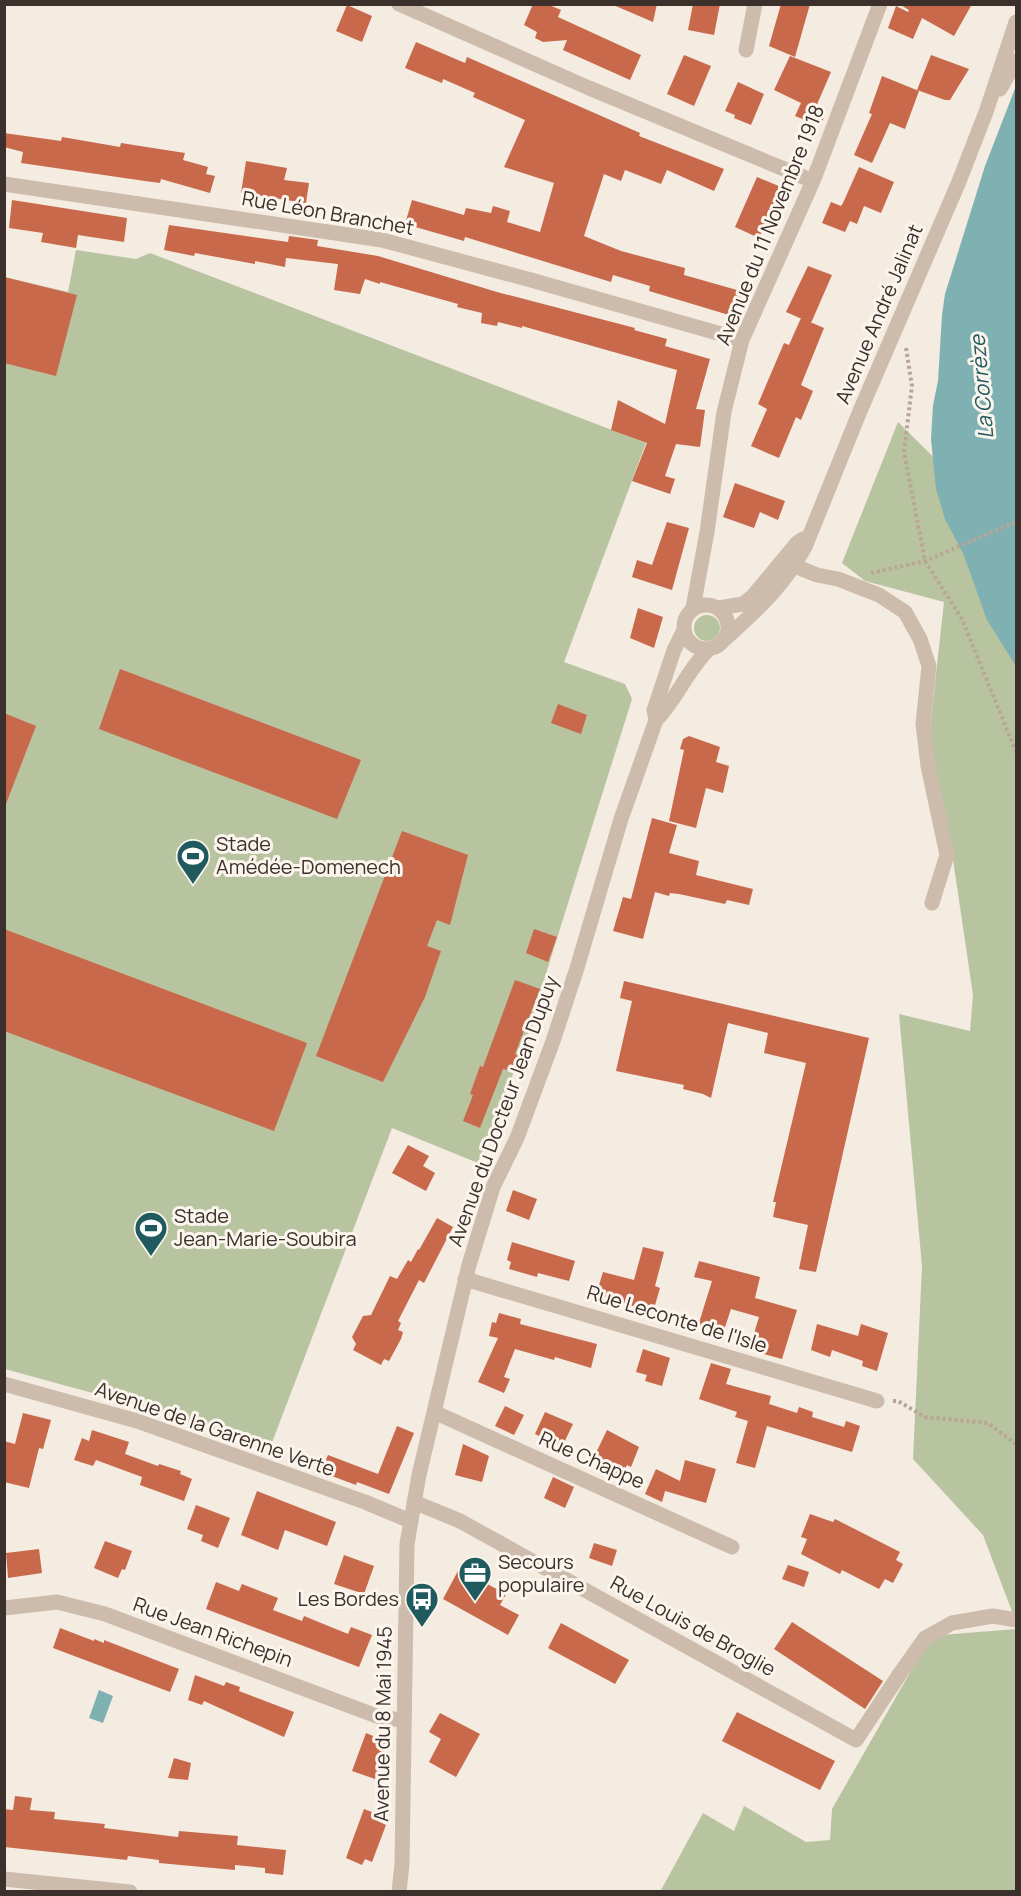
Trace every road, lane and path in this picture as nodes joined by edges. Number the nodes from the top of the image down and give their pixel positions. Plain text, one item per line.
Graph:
1 (399, 4) edge
2 (755, 4) edge
3 (880, 4) edge
4 (1017, 22) edge
5 (746, 50) dead end
6 (1017, 61) edge
7 (986, 112) junction
8 (813, 181) junction
9 (4, 184) edge
10 (900, 316) junction
11 (742, 340) junction
12 (1017, 522) edge
13 (810, 533) junction
14 (926, 561) junction
15 (795, 566) junction
16 (838, 579) junction
17 (693, 608) junction
18 (719, 608) junction
19 (684, 630) junction
20 (724, 640) junction
21 (709, 649) junction
22 (656, 720) junction
23 (1017, 752) edge
24 (932, 903) dead end
25 (465, 1279) junction
26 (4, 1384) edge
27 (877, 1401) joint
28 (434, 1412) junction
29 (1017, 1444) edge
30 (414, 1502) junction
31 (410, 1521) junction
32 (732, 1546) dead end
33 (4, 1608) edge
34 (1017, 1620) edge
35 (404, 1720) junction
36 (4, 1879) edge
37 (130, 1892) edge
38 (399, 1892) edge

1 - 8 street
2 - 5 street
3 - 8 street, Avenue du 11 Novembre 1918
4 - 7 street, Avenue André Jalinat
6 - 7 street, Avenue André Jalinat
7 - 10 street, Avenue André Jalinat
8 - 11 street, Avenue du 11 Novembre 1918
9 - 11 street, Rue Léon Branchet
10 - 13 street, Avenue André Jalinat
10 - 14 path
11 - 17 street, Avenue du 11 Novembre 1918
12 - 14 path
13 - 15 street, Avenue André Jalinat
13 - 18 street, Avenue André Jalinat
14 - 16 path
14 - 23 path
15 - 16 street
15 - 20 street, Avenue André Jalinat
16 - 24 street
17 - 18 street
17 - 19 street
18 - 20 street
19 - 21 street
19 - 22 street, Avenue du Docteur Jean Dupuy
20 - 21 street
21 - 22 street, Avenue du Docteur Jean Dupuy
22 - 25 street, Avenue du Docteur Jean Dupuy
25 - 27 street, Rue Leconte de l'Isle
25 - 28 street, Avenue du Docteur Jean Dupuy
26 - 31 street, Avenue de la Garenne Verte
27 - 29 path
28 - 30 street, Avenue du Docteur Jean Dupuy
28 - 32 street, Rue Chappe
30 - 31 street, Avenue du Docteur Jean Dupuy
30 - 34 street, Rue Louis de Broglie
31 - 35 street, Avenue du 8 Mai 1945
33 - 35 street, Rue Jean Richepin
35 - 38 street, Avenue du 8 Mai 1945
36 - 37 street

